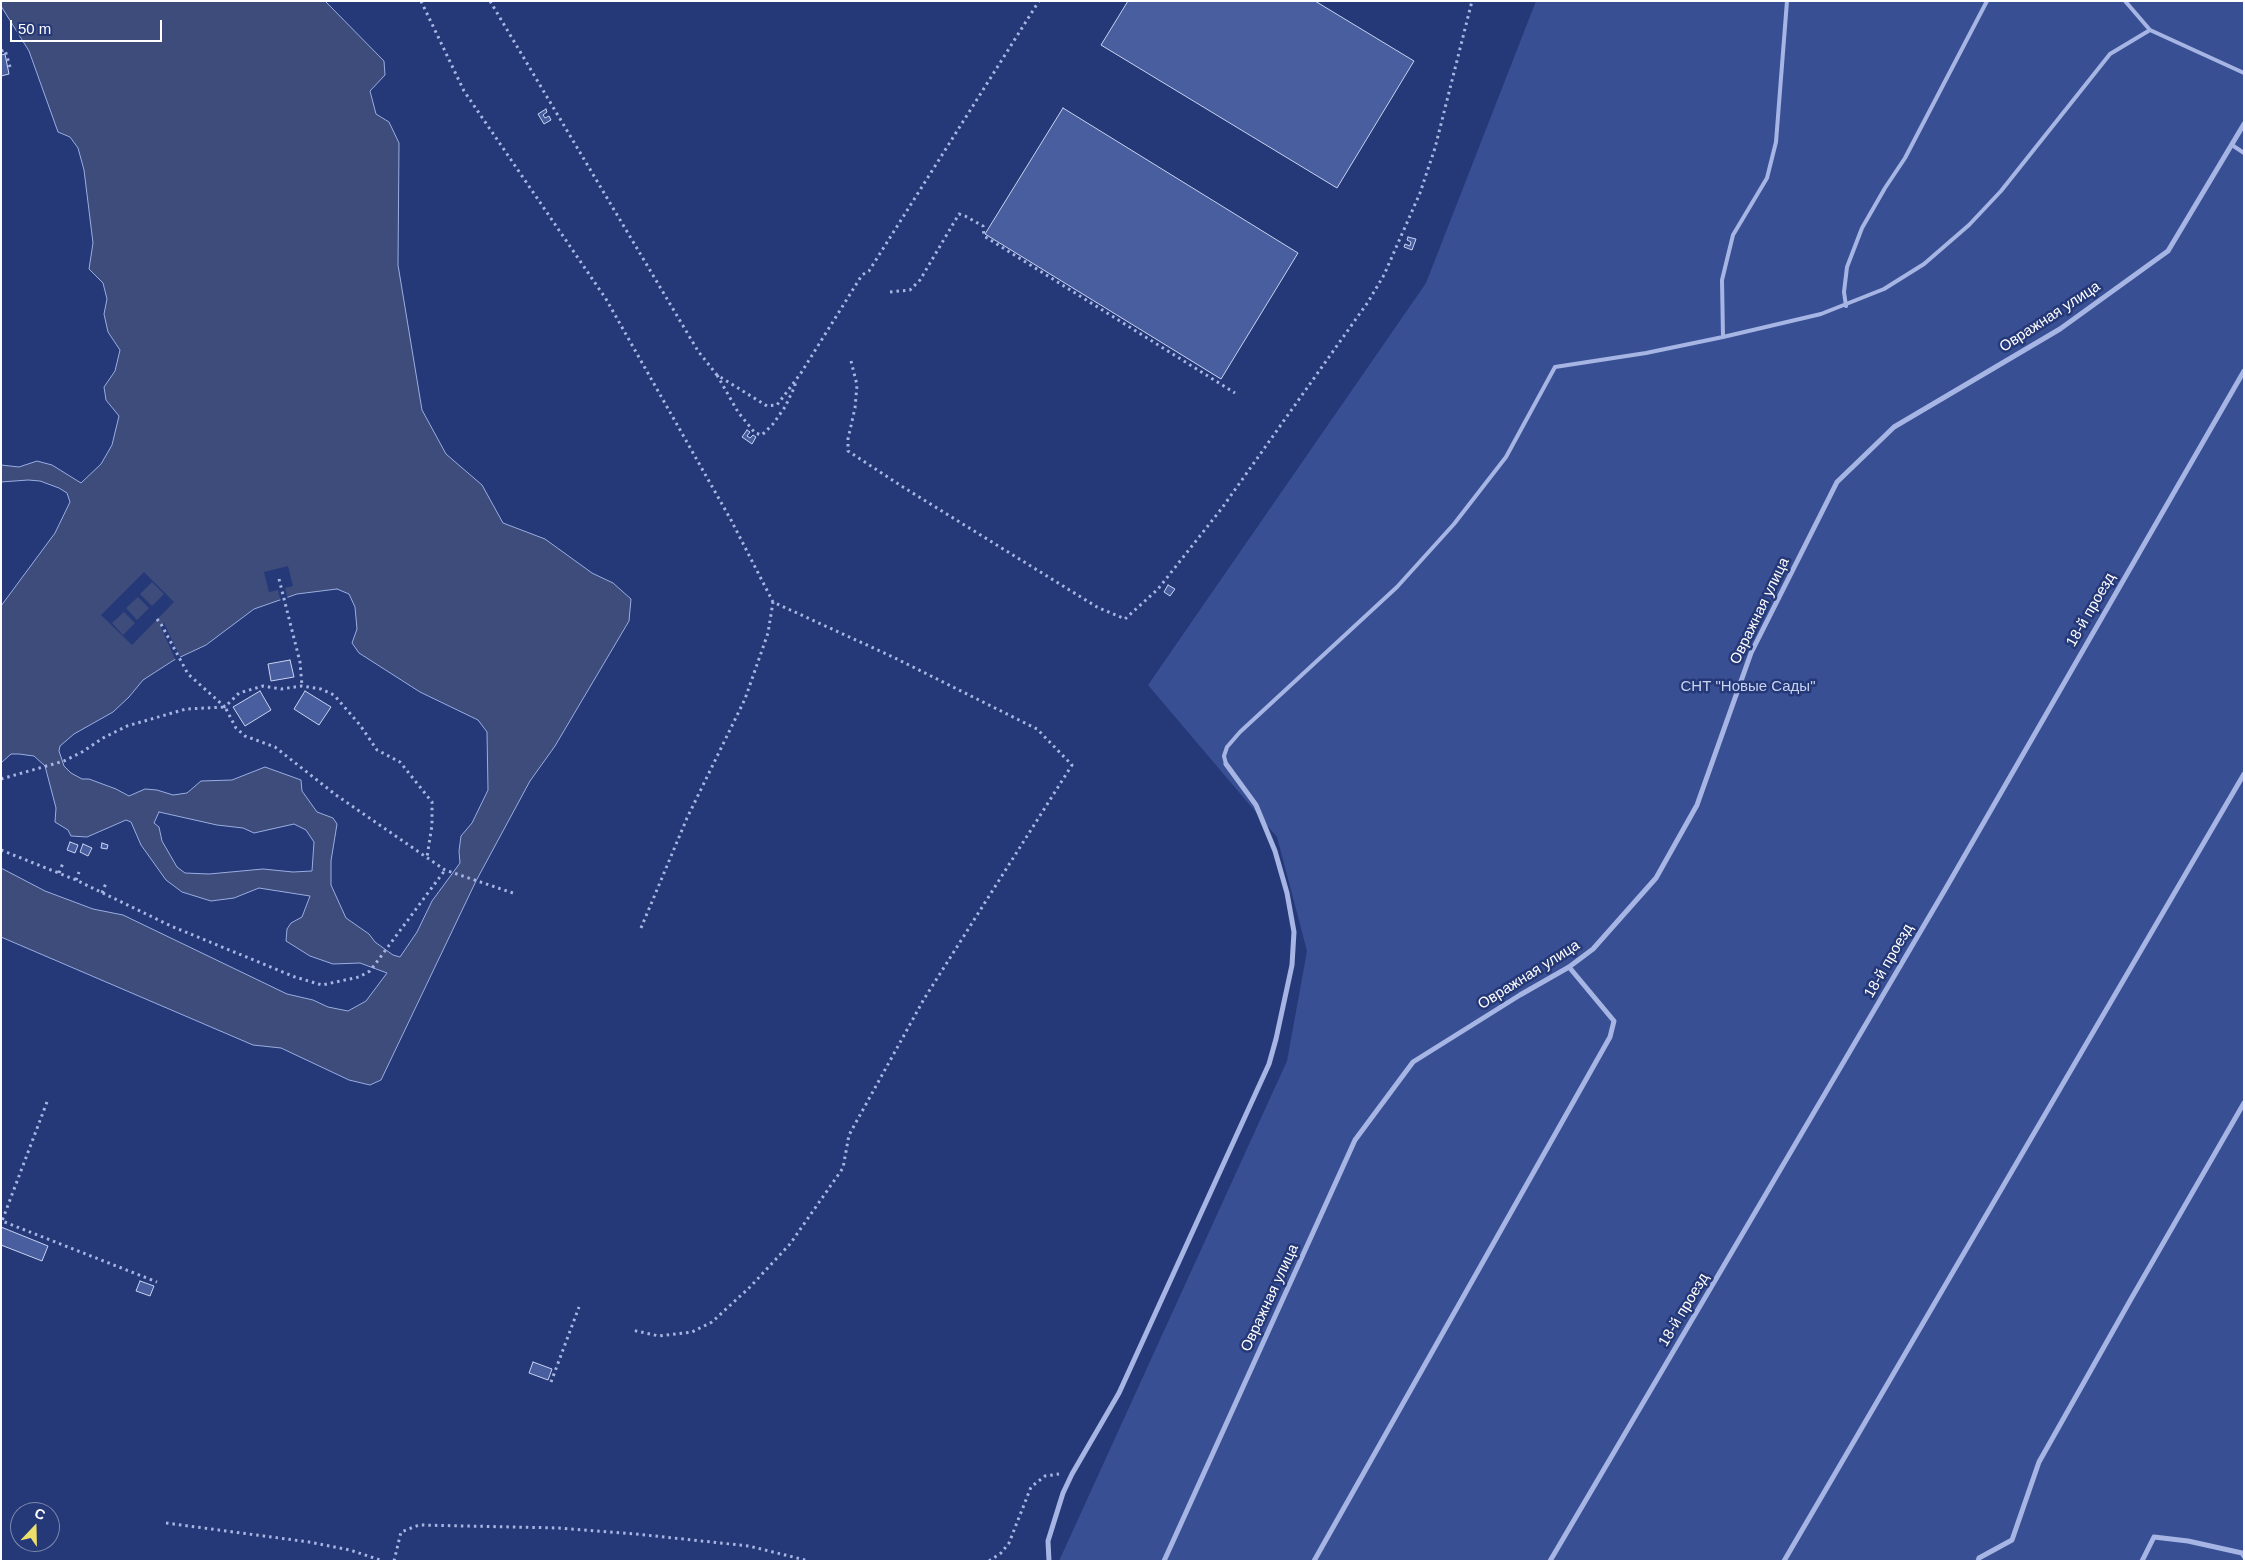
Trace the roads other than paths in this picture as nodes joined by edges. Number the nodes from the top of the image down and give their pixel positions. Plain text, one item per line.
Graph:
1 (1787, 1) edge
2 (1987, 1) edge
3 (2126, 1) edge
4 (2150, 30) junction
5 (2244, 73) edge
6 (2244, 124) edge
7 (2232, 145) junction
8 (2244, 153) edge
9 (1846, 306) junction
10 (1723, 338) junction
11 (2244, 371) edge
12 (1226, 764) joint
13 (2244, 774) edge
14 (1569, 967) junction
15 (2244, 1102) edge
16 (2243, 1553) edge
17 (1049, 1561) edge
18 (1164, 1561) edge
19 (1314, 1561) edge
20 (1550, 1561) edge
21 (1784, 1561) edge
22 (1978, 1561) edge
23 (2142, 1561) edge

1 - 10 lane
2 - 9 lane
3 - 4 lane
4 - 5 lane
4 - 9 lane
6 - 7 street, Овражная улица
7 - 8 lane
7 - 14 street, Овражная улица
9 - 10 lane
10 - 12 lane
11 - 20 street, 18-й проезд
12 - 17 street
13 - 21 street
14 - 18 street, Овражная улица
14 - 19 street
15 - 22 street
16 - 23 street

